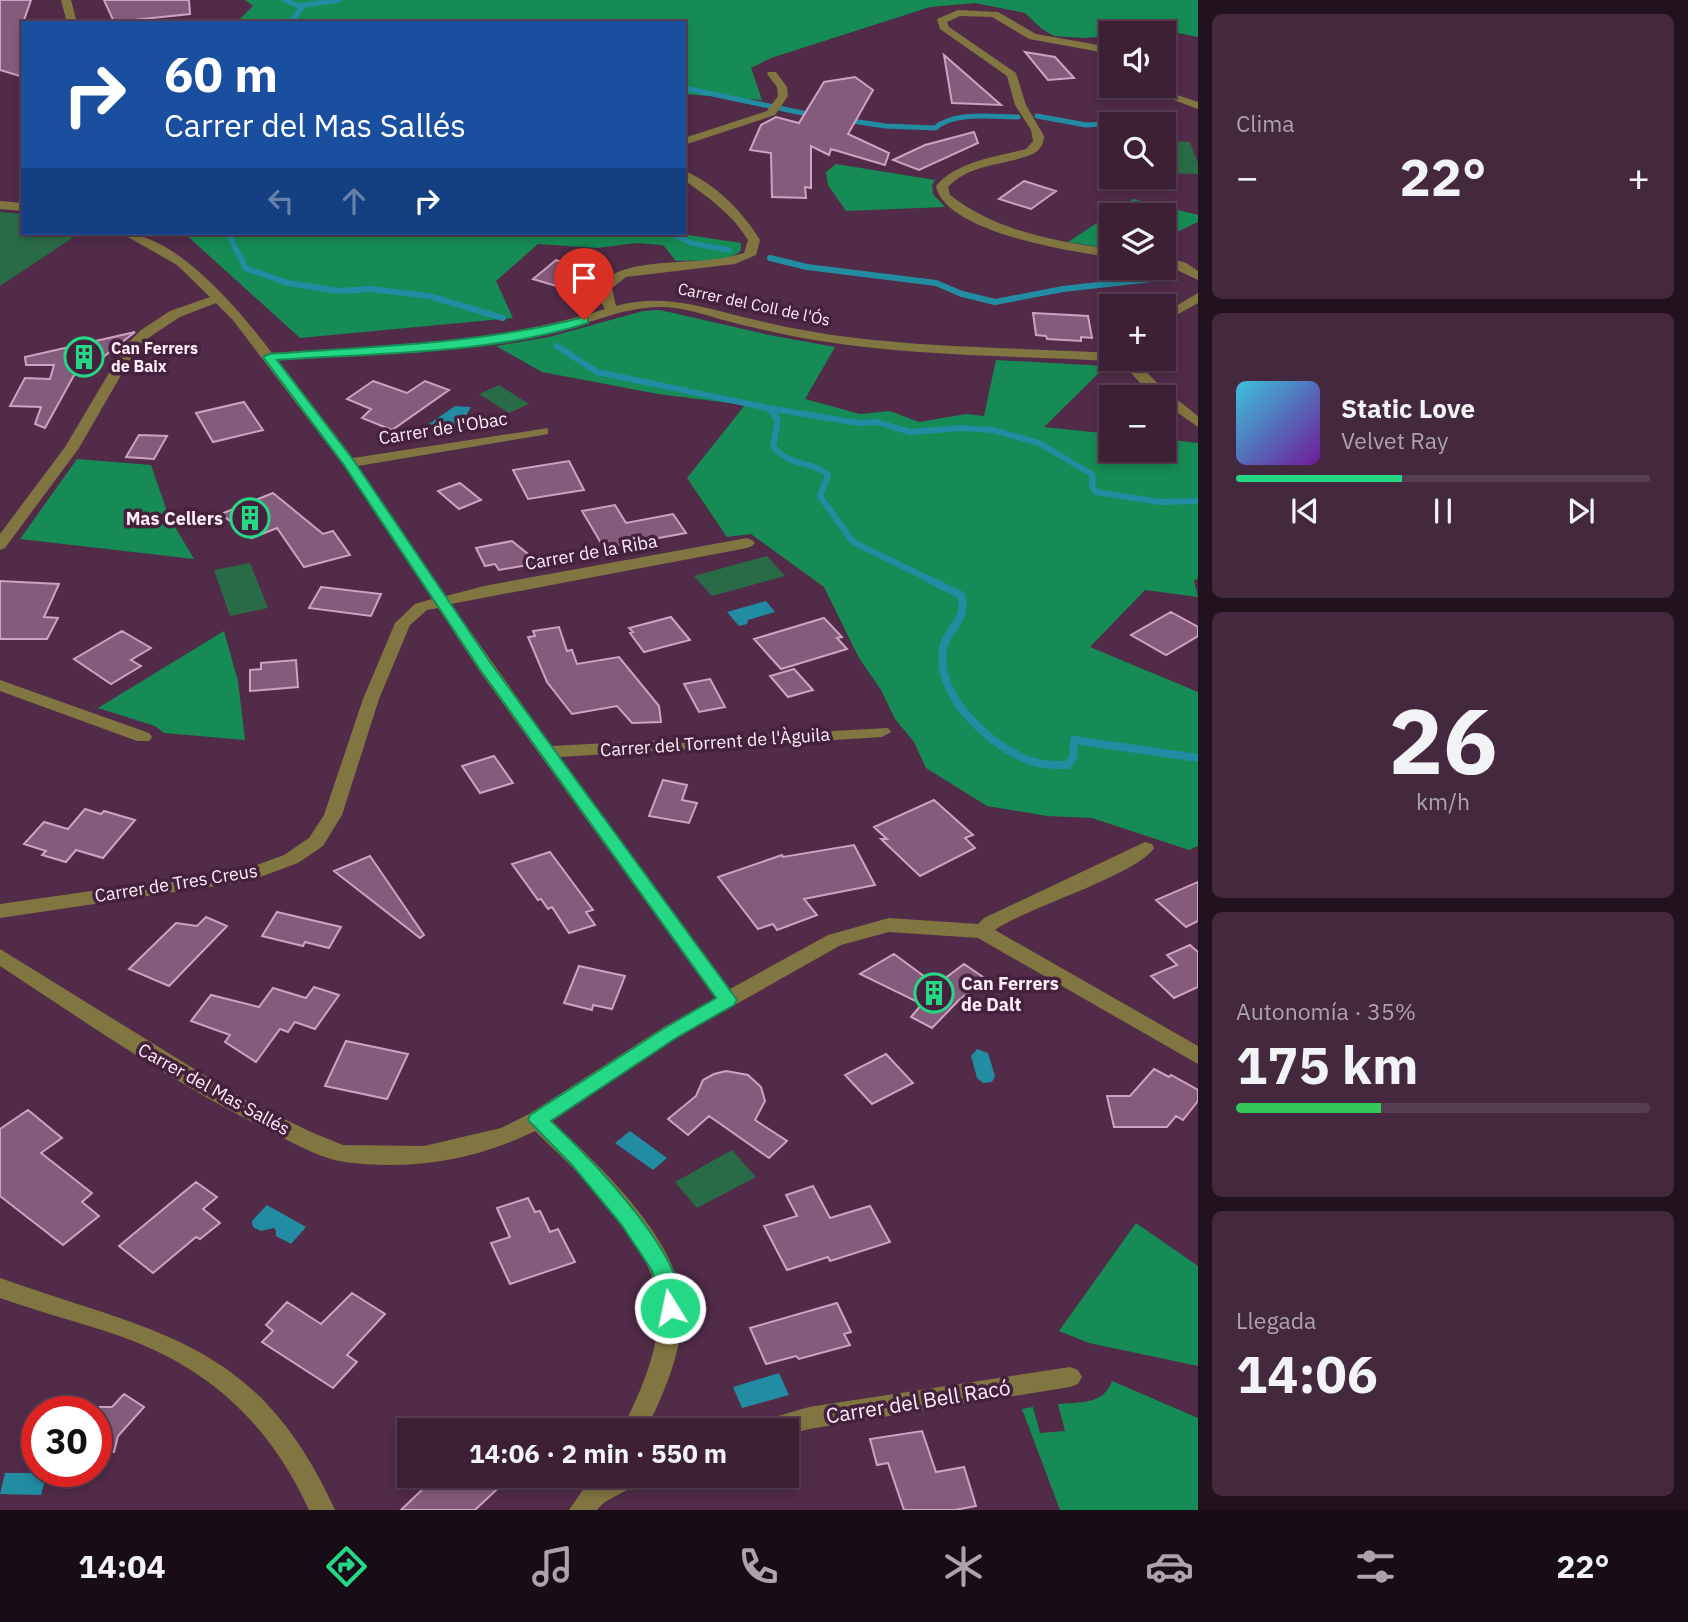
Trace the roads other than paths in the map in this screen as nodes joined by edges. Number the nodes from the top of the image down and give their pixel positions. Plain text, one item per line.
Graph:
1 (66, 0) edge
2 (71, 21) edge
3 (1099, 49) edge
4 (772, 74) dead end
5 (1175, 98) edge
6 (1198, 106) edge
7 (686, 141) edge
8 (686, 175) edge
9 (0, 205) edge
10 (21, 207) edge
11 (148, 239) edge
12 (1099, 251) edge
13 (1176, 264) edge
14 (1198, 276) edge
15 (1198, 297) edge
16 (219, 298) junction
17 (612, 310) junction
18 (1176, 311) edge
19 (1099, 356) edge
20 (269, 357) junction
21 (1139, 371) edge
22 (1198, 423) edge
23 (543, 431) dead end
24 (349, 463) junction
25 (747, 542) dead end
26 (0, 545) edge
27 (442, 600) junction
28 (0, 685) edge
29 (882, 732) dead end
30 (144, 737) dead end
31 (547, 752) junction
32 (1145, 848) dead end
33 (0, 911) edge
34 (982, 931) junction
35 (0, 956) edge
36 (728, 1000) junction
37 (1198, 1056) edge
38 (537, 1120) junction
39 (0, 1288) edge
40 (1070, 1377) dead end
41 (639, 1418) edge
42 (799, 1421) edge
43 (600, 1488) edge
44 (322, 1510) edge
45 (582, 1510) edge

1 - 2 street
3 - 12 street
4 - 7 street
5 - 6 street
8 - 17 street
9 - 10 street
11 - 16 street
13 - 14 street
15 - 18 street
16 - 20 street
16 - 26 street
17 - 19 street, Carrer del Coll de l'Ós
17 - 20 street, Carrer del Coll de l'Ós
20 - 24 street
21 - 22 street
23 - 24 street, Carrer de l'Obac
24 - 27 street
25 - 27 street, Carrer de la Riba
27 - 31 street
27 - 33 street, Carrer de Tres Creus
28 - 30 street
29 - 31 street, Carrer del Torrent de l'Àguila
31 - 36 street
32 - 34 street
34 - 36 street, Carrer del Mas Sallés
34 - 37 street, Carrer del Mas Sallés
35 - 38 street, Carrer del Mas Sallés
36 - 38 street, Carrer del Mas Sallés
38 - 41 street
39 - 44 street
40 - 42 street, Carrer del Bell Racó
43 - 45 street

